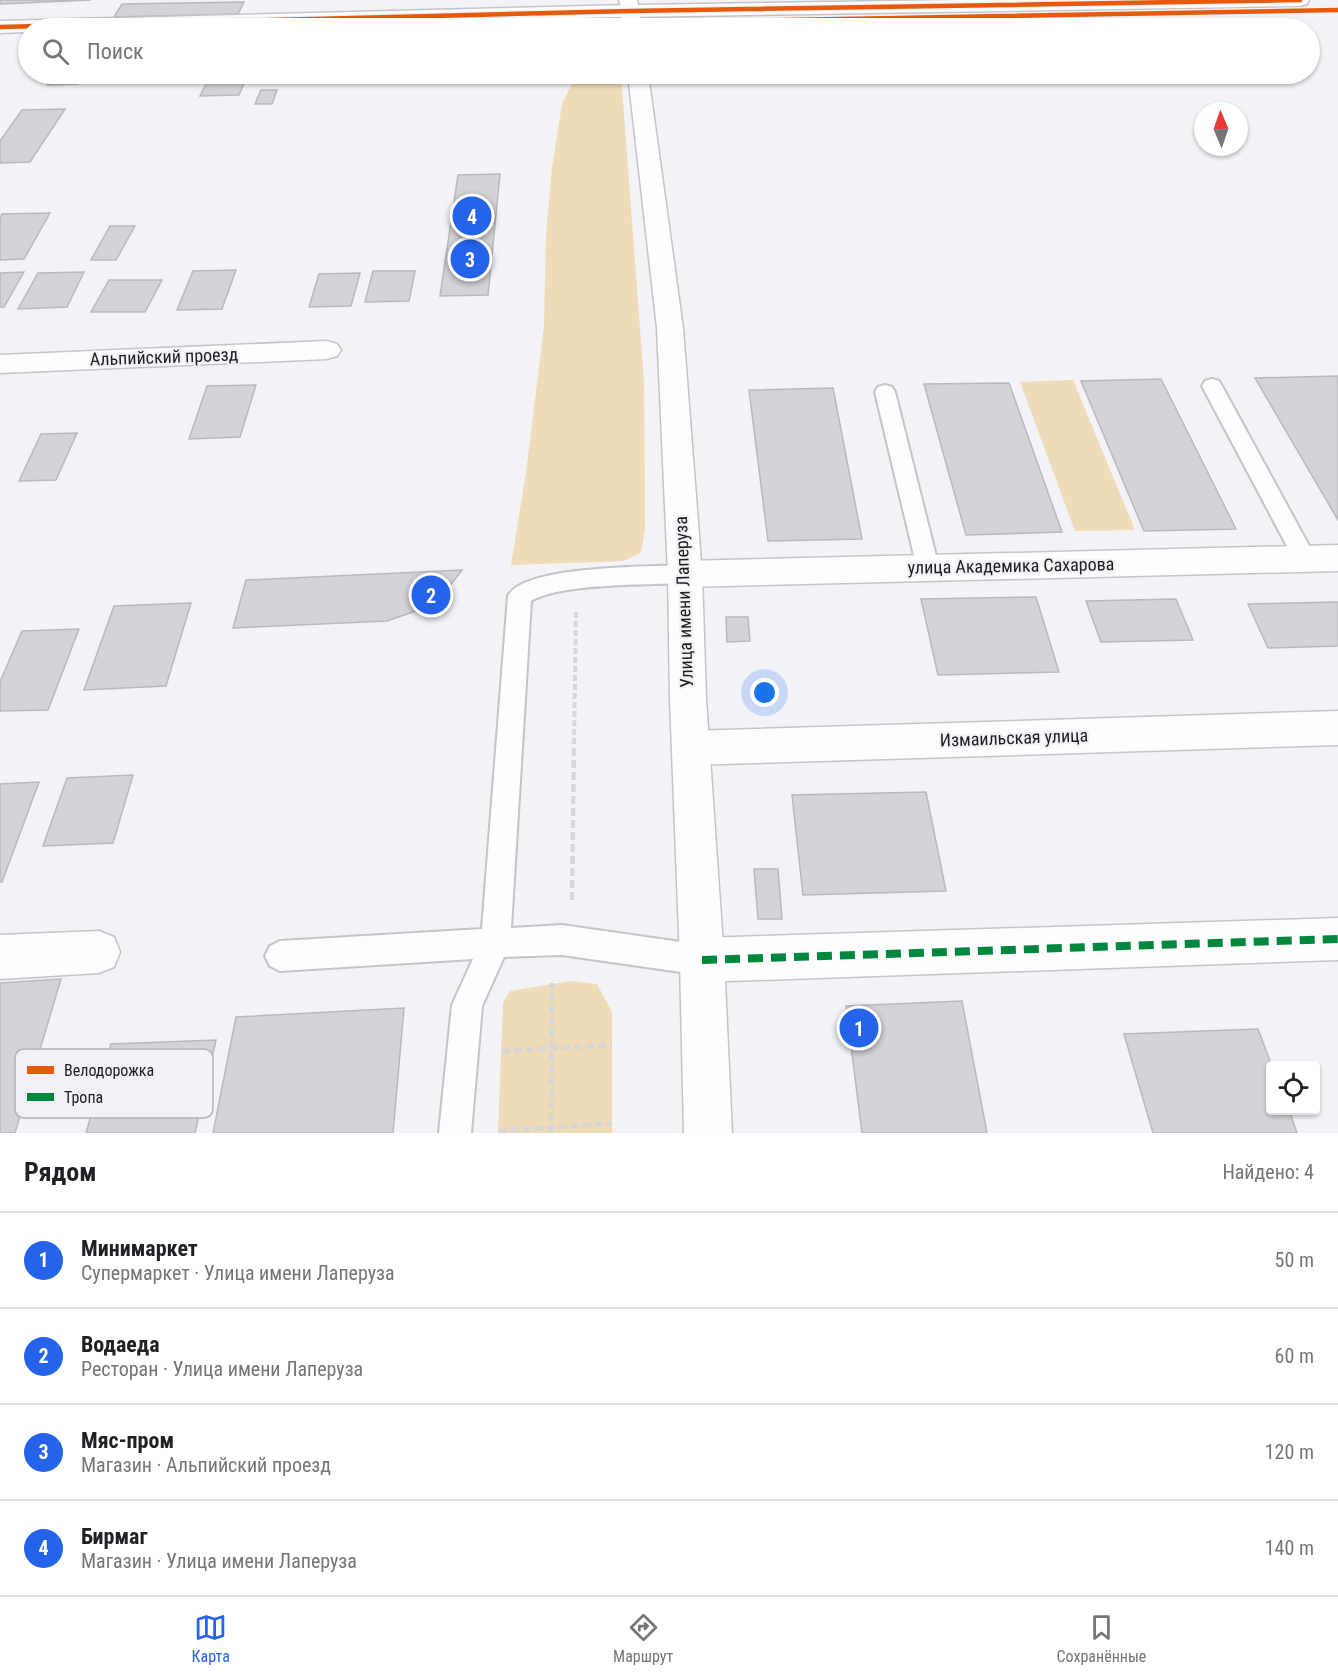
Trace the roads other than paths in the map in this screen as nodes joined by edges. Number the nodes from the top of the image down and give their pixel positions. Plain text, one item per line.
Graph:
1 (1300, 0) edge
2 (630, 13) edge
3 (405, 18) edge
4 (0, 27) edge
5 (18, 27) edge
6 (639, 84) edge
7 (327, 350) dead end
8 (0, 364) edge
9 (1212, 386) dead end
10 (885, 392) dead end
11 (1338, 558) edge
12 (1305, 559) junction
13 (928, 568) junction
14 (684, 574) junction
15 (1338, 728) edge
16 (691, 748) junction
17 (1338, 939) edge
18 (495, 943) junction
19 (99, 952) dead end
20 (280, 956) dead end
21 (0, 957) edge
22 (702, 960) junction
23 (455, 1133) edge
24 (708, 1133) edge

1 - 2 street
2 - 3 street
4 - 5 street
6 - 14 street, Улица имени Лаперуза
7 - 8 street, Альпийский проезд
9 - 12 lane
10 - 13 lane
11 - 12 street, улица Академика Сахарова
12 - 13 street, улица Академика Сахарова
13 - 14 street, улица Академика Сахарова
14 - 16 street, Улица имени Лаперуза
14 - 18 lane
15 - 16 street, Измаильская улица
16 - 22 street, Улица имени Лаперуза
17 - 22 street
18 - 20 lane
18 - 22 lane
18 - 23 lane
19 - 21 street
22 - 24 street, Улица имени Лаперуза

